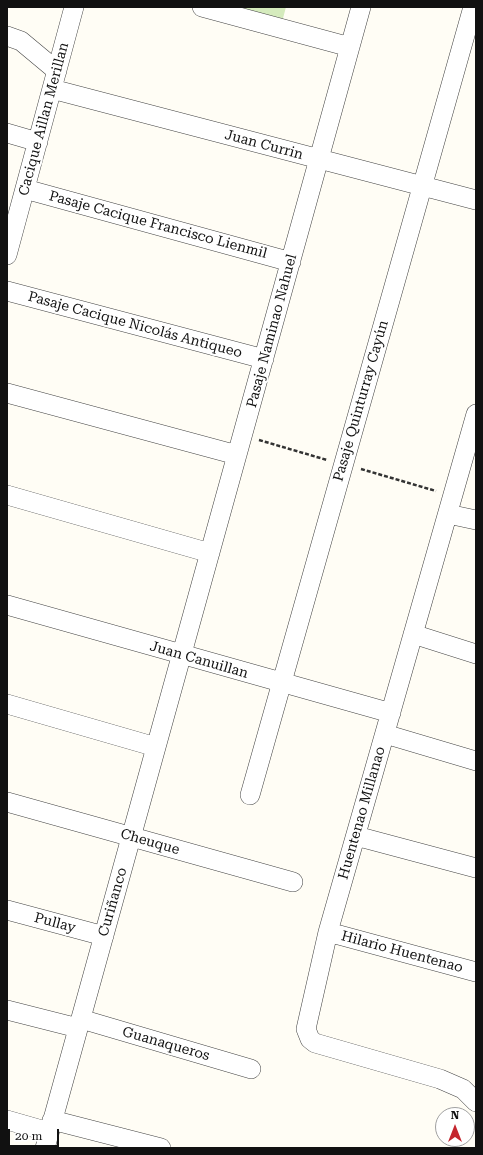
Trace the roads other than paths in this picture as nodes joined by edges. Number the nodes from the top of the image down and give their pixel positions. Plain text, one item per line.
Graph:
1 (74, 7) edge
2 (202, 7) edge
3 (361, 7) edge
4 (473, 7) edge
5 (7, 36) edge
6 (350, 47) junction
7 (57, 71) junction
8 (52, 89) junction
9 (7, 133) edge
10 (38, 142) junction
11 (319, 160) junction
12 (422, 186) junction
13 (25, 189) junction
14 (476, 200) edge
15 (10, 229) edge
16 (7, 255) edge
17 (291, 262) junction
18 (7, 291) edge
19 (264, 359) junction
20 (7, 393) edge
21 (476, 414) edge
22 (237, 455) junction
23 (7, 495) edge
24 (448, 514) junction
25 (476, 520) edge
26 (210, 553) junction
27 (7, 605) edge
28 (413, 634) junction
29 (476, 654) edge
30 (182, 655) junction
31 (282, 683) junction
32 (7, 704) edge
33 (391, 713) junction
34 (385, 734) junction
35 (156, 747) junction
36 (476, 761) edge
37 (250, 795) dead end
38 (7, 802) edge
39 (356, 836) junction
40 (131, 837) junction
41 (476, 868) edge
42 (293, 882) dead end
43 (7, 910) edge
44 (328, 932) junction
45 (104, 936) junction
46 (476, 972) edge
47 (7, 1010) edge
48 (79, 1024) junction
49 (251, 1069) dead end
50 (476, 1102) edge
51 (7, 1120) edge
52 (49, 1133) edge
53 (161, 1148) edge

1 - 7 street, Cacique Aillan Merillan
2 - 6 street
3 - 6 street, Pasaje Naminao Nahuel
4 - 12 street, Pasaje Quinturray Cayún
5 - 7 street
6 - 11 street, Pasaje Naminao Nahuel
7 - 8 street, Cacique Aillan Merillan
8 - 10 street, Cacique Aillan Merillan
8 - 11 street, Juan Currin
9 - 10 street
10 - 13 street, Cacique Aillan Merillan
11 - 12 street, Juan Currin
11 - 17 street, Pasaje Naminao Nahuel
12 - 14 street, Juan Currin
12 - 31 street, Pasaje Quinturray Cayún
13 - 15 street, Cacique Aillan Merillan
13 - 17 street, Pasaje Cacique Francisco Lienmil
15 - 16 street, Cacique Aillan Merillan
17 - 19 street, Pasaje Naminao Nahuel
18 - 19 street, Pasaje Cacique Nicolás Antiqueo
19 - 22 street, Pasaje Naminao Nahuel
20 - 22 street
21 - 24 street, Huentenao Millanao
22 - 26 street, Pasaje Naminao Nahuel
23 - 26 street
24 - 25 street
24 - 28 street, Huentenao Millanao
26 - 30 street, Pasaje Naminao Nahuel
27 - 30 street, Juan Canuillan
28 - 29 street
28 - 33 street, Huentenao Millanao
30 - 31 street, Juan Canuillan
30 - 35 street, Curiñanco
31 - 33 street, Juan Canuillan
31 - 37 street, Pasaje Quinturray Cayún
32 - 35 street
33 - 34 street, Huentenao Millanao
34 - 36 street
34 - 39 street, Huentenao Millanao
35 - 40 street, Curiñanco
38 - 40 street, Cheuque
39 - 41 street
39 - 44 street, Huentenao Millanao
40 - 42 street, Cheuque
40 - 45 street, Curiñanco
43 - 45 street, Pullay
44 - 46 street, Hilario Huentenao
44 - 50 street, Huentenao Millanao
45 - 48 street, Curiñanco
47 - 48 street, Guanaqueros
48 - 49 street, Guanaqueros
48 - 52 street, Curiñanco
51 - 52 street
52 - 53 street

